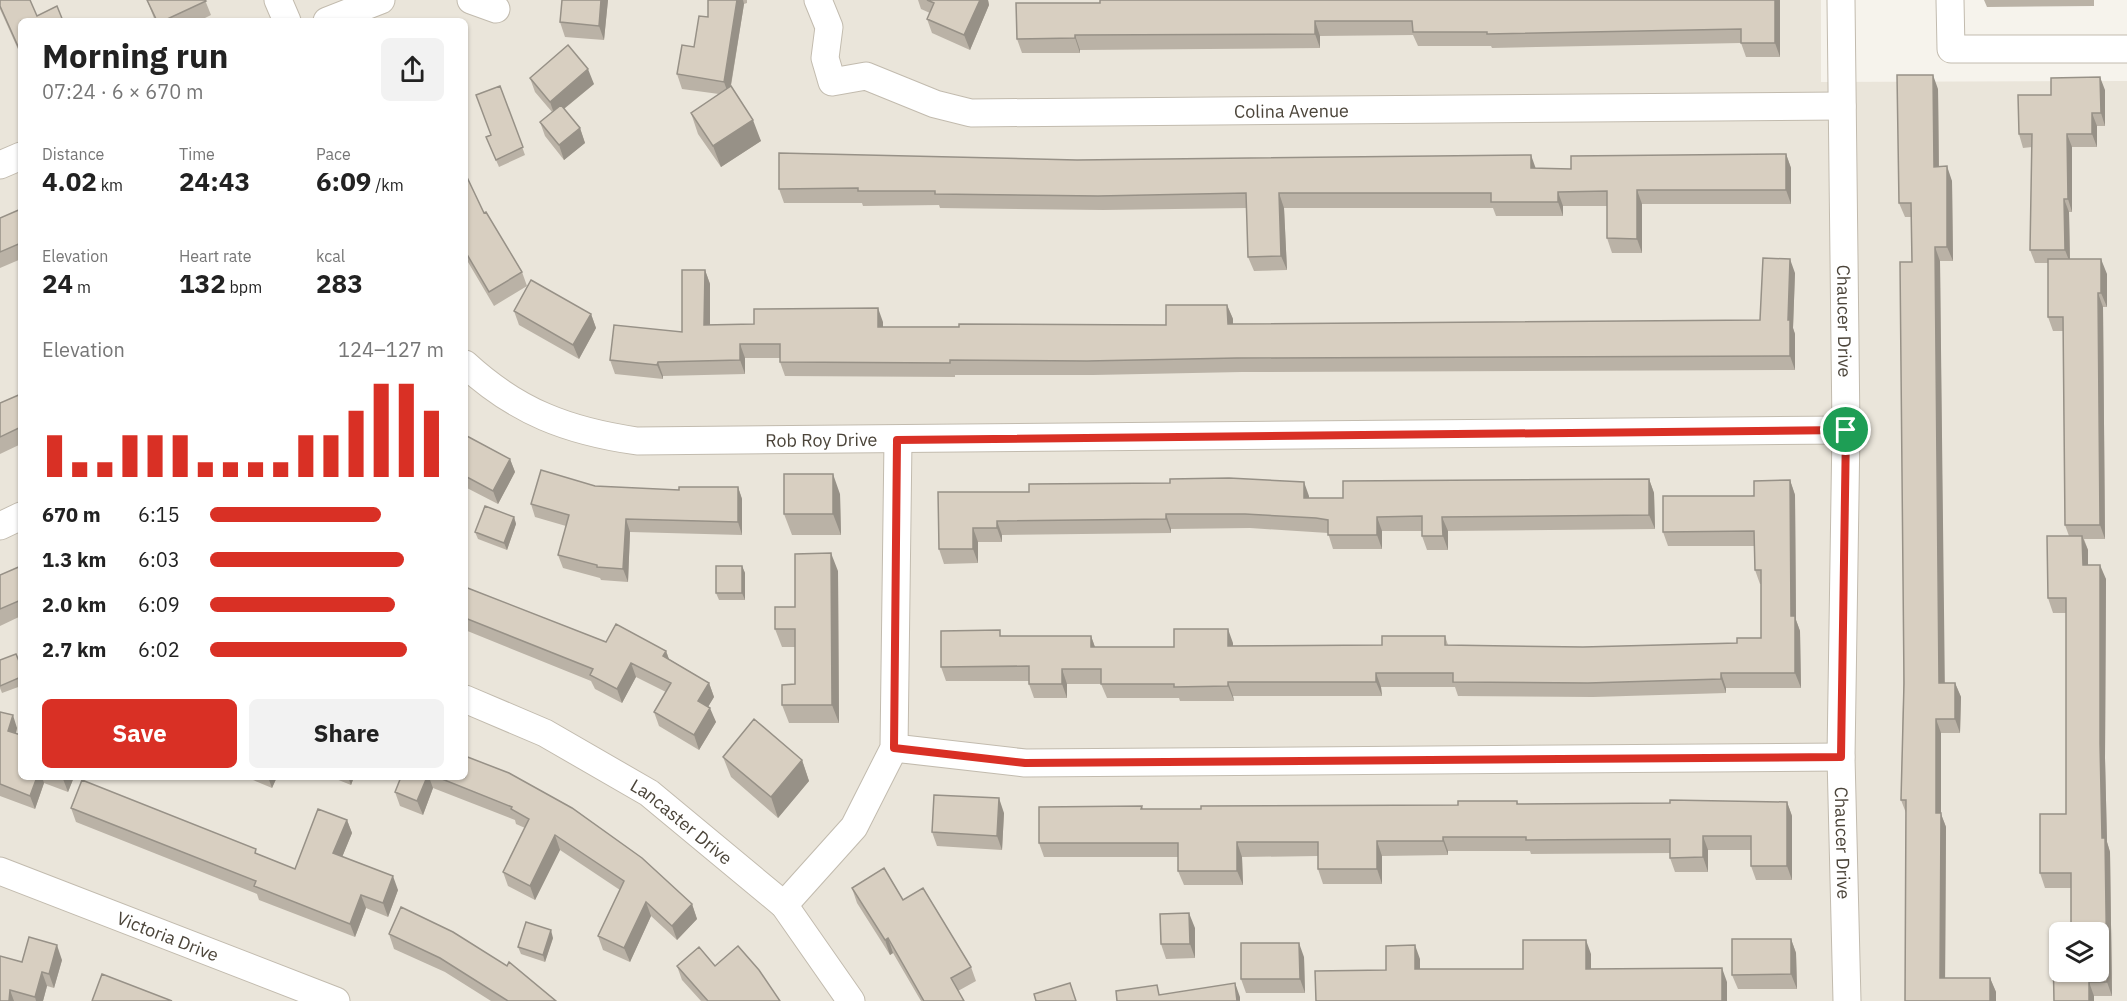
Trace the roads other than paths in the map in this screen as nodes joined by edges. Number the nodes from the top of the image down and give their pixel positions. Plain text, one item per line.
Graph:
1 (278, 0) edge
2 (381, 0) edge
3 (471, 0) edge
4 (818, 0) edge
5 (1841, 0) edge
6 (1950, 0) edge
7 (496, 9) dead end
8 (286, 18) edge
9 (335, 18) edge
10 (2127, 49) edge
11 (1842, 106) junction
12 (18, 157) edge
13 (0, 165) edge
14 (468, 367) edge
15 (1846, 430) junction
16 (897, 440) junction
17 (18, 517) edge
18 (0, 525) edge
19 (468, 700) edge
20 (894, 748) junction
21 (1841, 757) junction
22 (0, 871) edge
23 (784, 905) junction
24 (336, 1001) edge
25 (851, 1001) edge
26 (1847, 1001) edge

1 - 8 street
2 - 9 street
3 - 7 street
4 - 11 street, Colina Avenue
5 - 11 street, Chaucer Drive
6 - 10 street
11 - 15 street, Chaucer Drive
12 - 13 street
14 - 16 street, Rob Roy Drive
15 - 16 street, Rob Roy Drive
15 - 21 street, Chaucer Drive
16 - 20 street
17 - 18 street
19 - 23 street, Lancaster Drive
20 - 21 street
20 - 23 street
21 - 26 street, Chaucer Drive
22 - 24 street, Victoria Drive
23 - 25 street, Lancaster Drive

